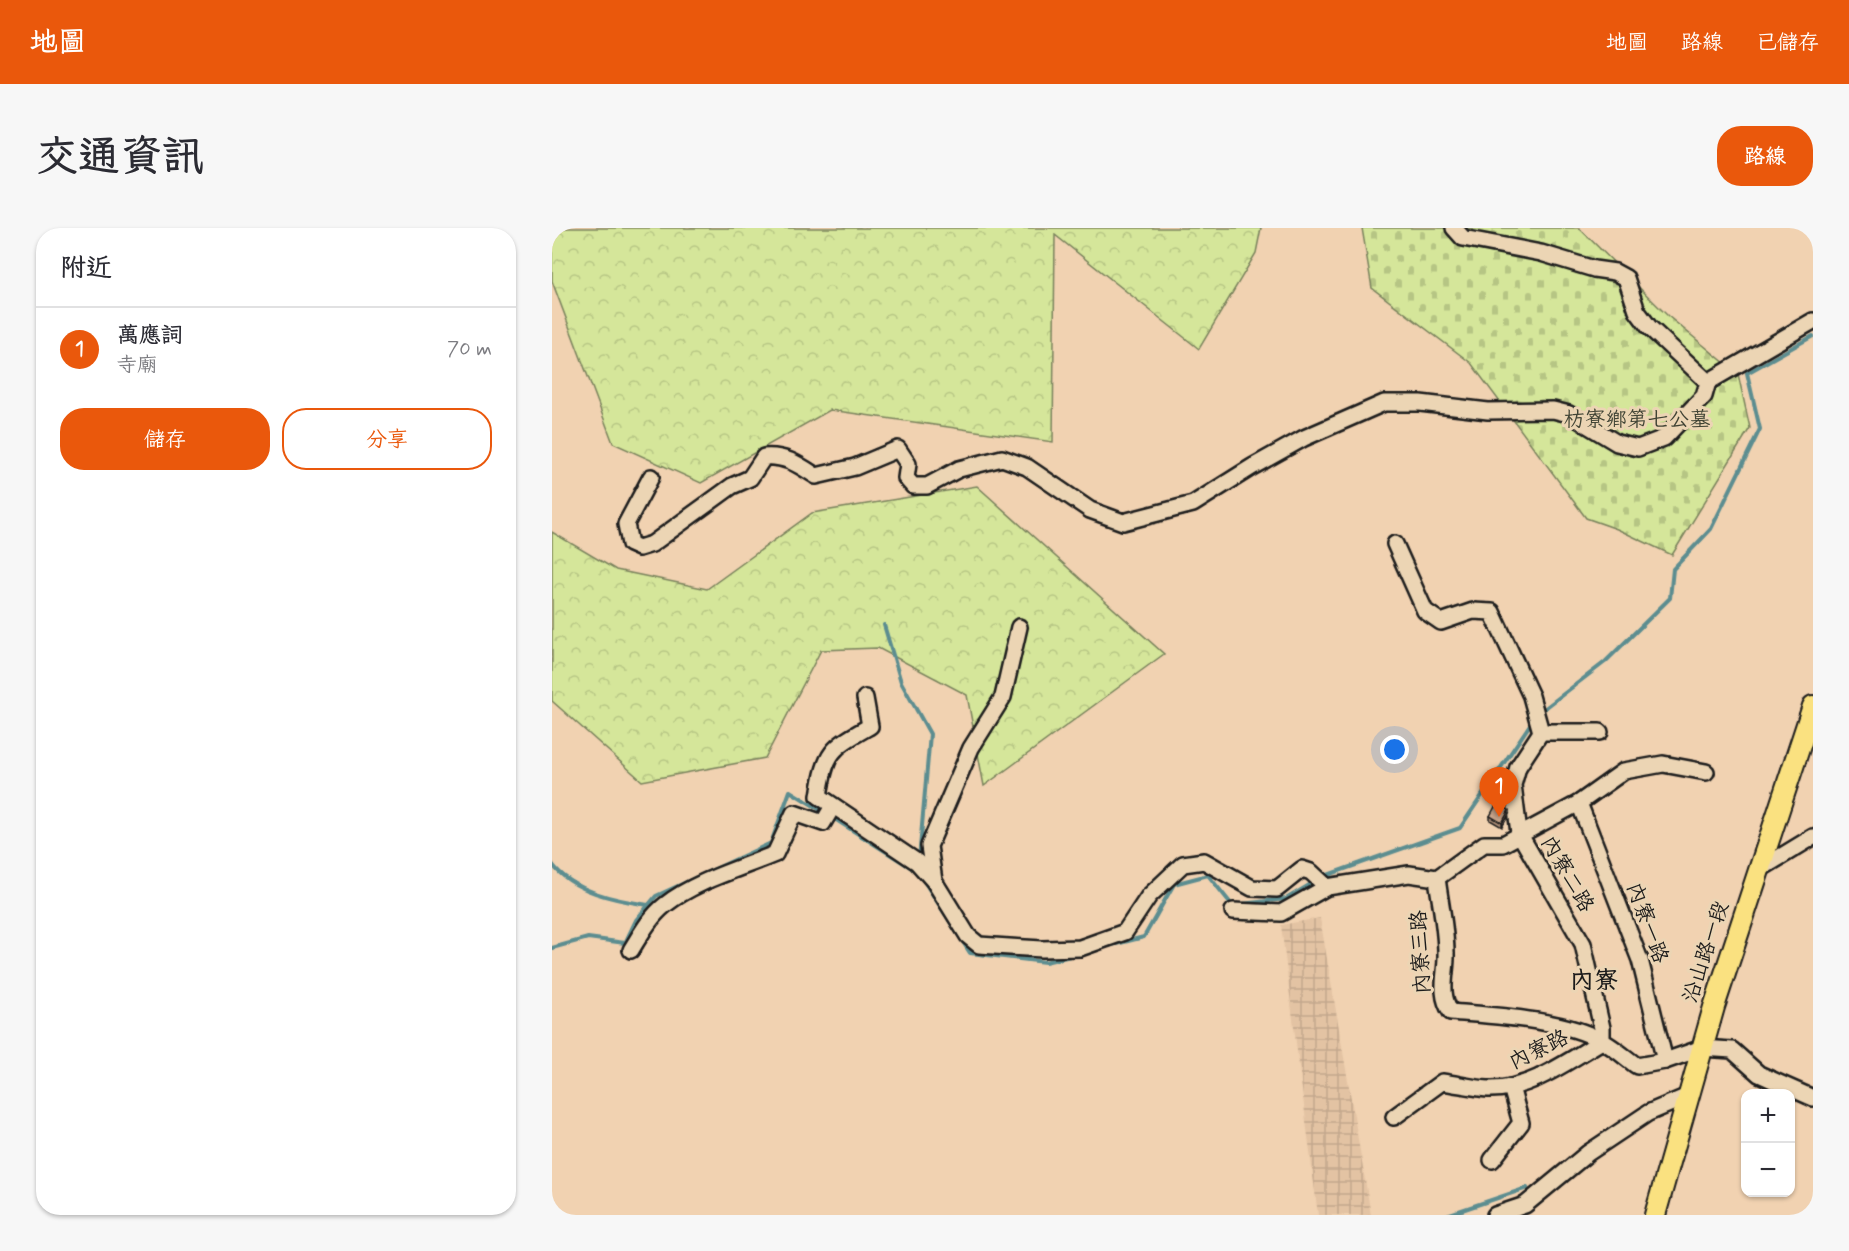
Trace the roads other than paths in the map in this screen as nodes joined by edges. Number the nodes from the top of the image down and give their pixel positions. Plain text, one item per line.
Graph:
1 (1454, 228) edge
2 (1813, 321) edge
3 (1708, 382) junction
4 (651, 477) dead end
5 (1395, 544) dead end
6 (1018, 627) dead end
7 (866, 698) dead end
8 (1813, 706) edge
9 (1540, 729) junction
10 (1600, 732) dead end
11 (1706, 772) dead end
12 (1579, 803) junction
13 (828, 813) junction
14 (1519, 833) junction
15 (1813, 837) edge
16 (926, 871) junction
17 (1757, 871) junction
18 (1437, 878) junction
19 (1326, 886) junction
20 (1233, 911) dead end
21 (631, 950) dead end
22 (1602, 1041) junction
23 (1702, 1048) junction
24 (1665, 1061) junction
25 (1511, 1087) junction
26 (1688, 1096) junction
27 (1813, 1098) edge
28 (1394, 1117) dead end
29 (1492, 1160) dead end
30 (1495, 1215) edge
31 (1655, 1215) edge

1 - 3 street
2 - 3 street
3 - 4 street
5 - 9 street
6 - 16 street
7 - 13 street
8 - 17 main road, 沿山路一段
9 - 10 street
9 - 14 street, 內寮二路
11 - 12 street
12 - 14 street
12 - 24 street, 內寮一路
13 - 16 street
13 - 21 street
14 - 18 street
14 - 22 street, 內寮二路
15 - 17 street
16 - 19 street
17 - 23 main road, 沿山路一段
18 - 19 street
18 - 22 street, 內寮三路
19 - 20 street
22 - 24 street, 內寮路
22 - 25 street, 內寮路
23 - 24 street, 內寮路
23 - 26 main road, 沿山路一段
23 - 27 street
25 - 28 street, 內寮路
25 - 29 street
26 - 30 street
26 - 31 main road, 沿山路一段

